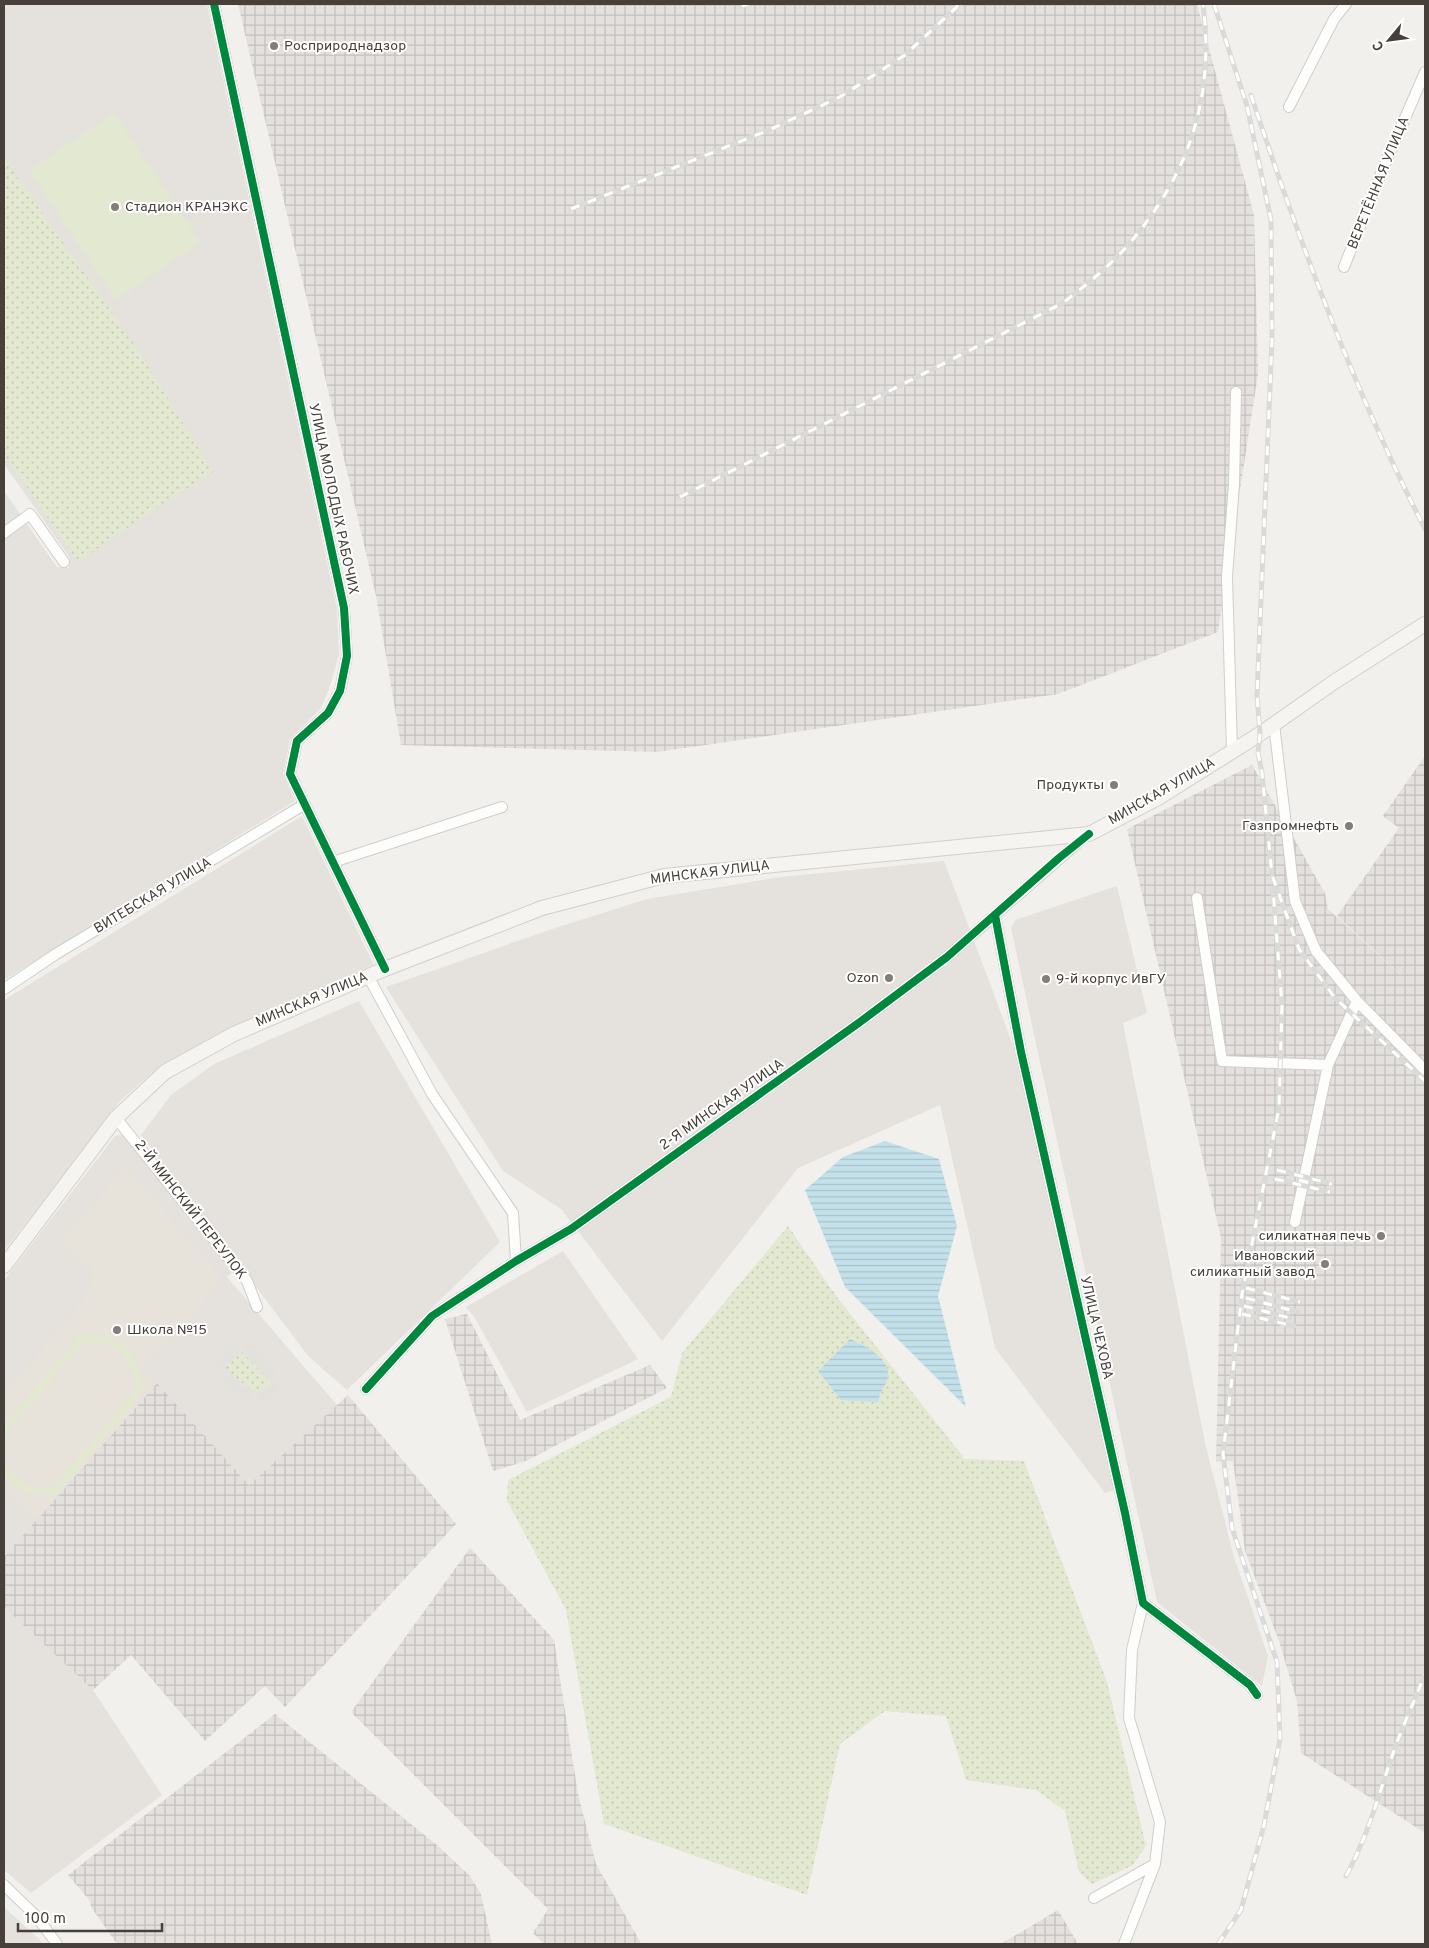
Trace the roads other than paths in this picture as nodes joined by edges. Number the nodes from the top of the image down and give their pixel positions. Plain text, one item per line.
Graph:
1 (214, 4) edge
2 (1346, 4) edge
3 (1425, 72) edge
4 (1289, 107) dead end
5 (1344, 268) dead end
6 (1236, 392) dead end
7 (4, 533) edge
8 (64, 562) dead end
9 (1425, 624) edge
10 (1274, 724) junction
11 (1232, 751) junction
12 (305, 804) junction
13 (502, 807) dead end
14 (1089, 834) junction
15 (333, 862) junction
16 (1197, 898) dead end
17 (995, 915) junction
18 (385, 969) junction
19 (368, 976) junction
20 (4, 989) edge
21 (1357, 1001) junction
22 (1328, 1065) junction
23 (1425, 1070) edge
24 (116, 1118) junction
25 (1295, 1222) dead end
26 (516, 1261) junction
27 (4, 1266) edge
28 (256, 1307) dead end
29 (366, 1389) dead end
30 (1142, 1603) junction
31 (1257, 1695) dead end
32 (1155, 1864) junction
33 (4, 1885) edge
34 (1094, 1898) dead end
35 (57, 1944) edge
36 (1124, 1944) edge

1 - 12 street, УЛИЦА МОЛОДЫХ РАБОЧИХ
2 - 4 street
3 - 5 street, ВЕРЕТЁННАЯ УЛИЦА
6 - 11 street
7 - 8 street
9 - 10 main road, МИНСКАЯ УЛИЦА
10 - 11 main road, МИНСКАЯ УЛИЦА
10 - 21 street
11 - 14 main road, МИНСКАЯ УЛИЦА
12 - 15 street, УЛИЦА МОЛОДЫХ РАБОЧИХ
12 - 20 street, ВИТЕБСКАЯ УЛИЦА
13 - 15 street
14 - 17 street, 2-Я МИНСКАЯ УЛИЦА
14 - 18 main road, МИНСКАЯ УЛИЦА
15 - 18 street, УЛИЦА МОЛОДЫХ РАБОЧИХ
16 - 22 street
17 - 26 street, 2-Я МИНСКАЯ УЛИЦА
17 - 30 street, УЛИЦА ЧЕХОВА
18 - 19 main road, МИНСКАЯ УЛИЦА
19 - 24 main road, МИНСКАЯ УЛИЦА
19 - 26 street
21 - 22 street
21 - 23 street
22 - 25 street
24 - 27 main road, МИНСКАЯ УЛИЦА
24 - 28 street, 2-Й МИНСКИЙ ПЕРЕУЛОК
26 - 29 street, 2-Я МИНСКАЯ УЛИЦА
30 - 31 street
30 - 32 street
32 - 34 street
32 - 36 street
33 - 35 street

